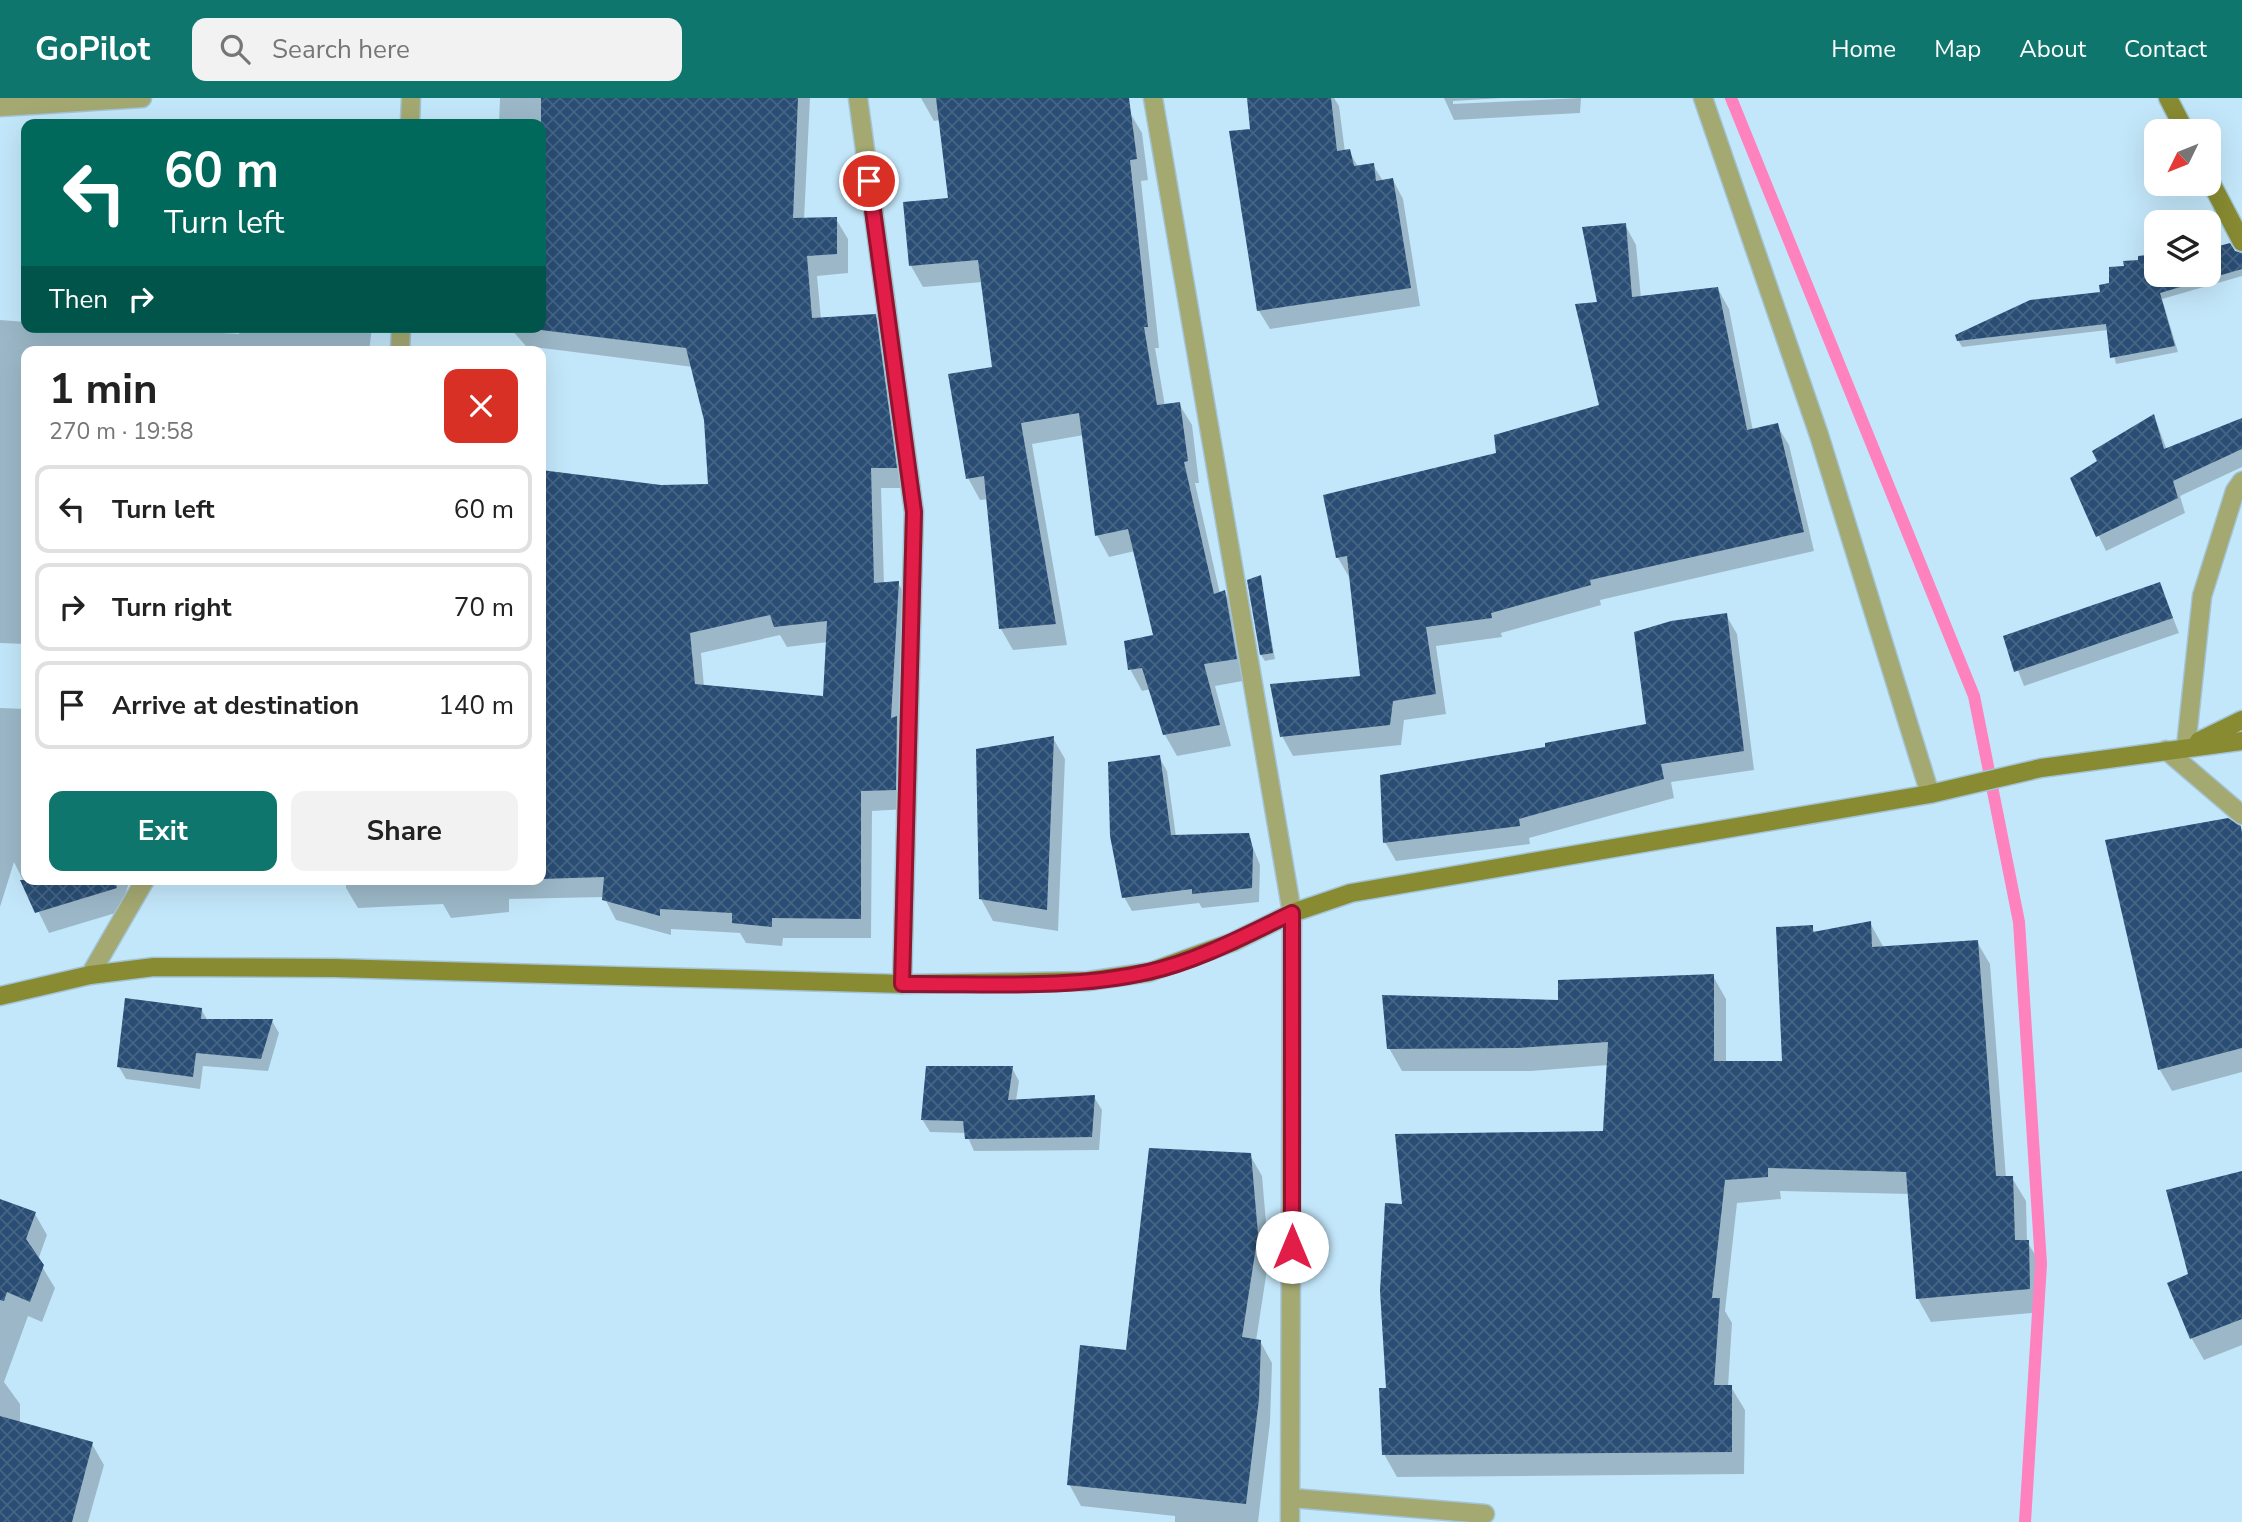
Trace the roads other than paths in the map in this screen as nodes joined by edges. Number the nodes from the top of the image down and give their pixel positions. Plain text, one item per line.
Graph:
1 (142, 98) edge
2 (411, 98) edge
3 (858, 98) edge
4 (1153, 98) edge
5 (1703, 98) edge
6 (2168, 98) edge
7 (0, 107) edge
8 (410, 119) edge
9 (2179, 119) edge
10 (2218, 196) edge
11 (2242, 242) edge
12 (2242, 481) edge
13 (2242, 720) edge
14 (2242, 741) edge
15 (2186, 747) junction
16 (2166, 750) junction
17 (1930, 794) junction
18 (2242, 815) edge
19 (142, 885) edge
20 (1292, 913) junction
21 (90, 975) junction
22 (902, 984) junction
23 (0, 996) edge
24 (1292, 1498) junction
25 (1485, 1514) dead end
26 (1290, 1522) edge

1 - 7 street
2 - 8 street
3 - 22 street
4 - 20 street
5 - 17 street
6 - 9 street
10 - 11 street
12 - 15 street
13 - 15 street
14 - 15 street
15 - 16 street
16 - 17 street
16 - 18 street
17 - 20 street
19 - 21 street
20 - 22 street
20 - 24 street
21 - 22 street
21 - 23 street
24 - 25 street
24 - 26 street

